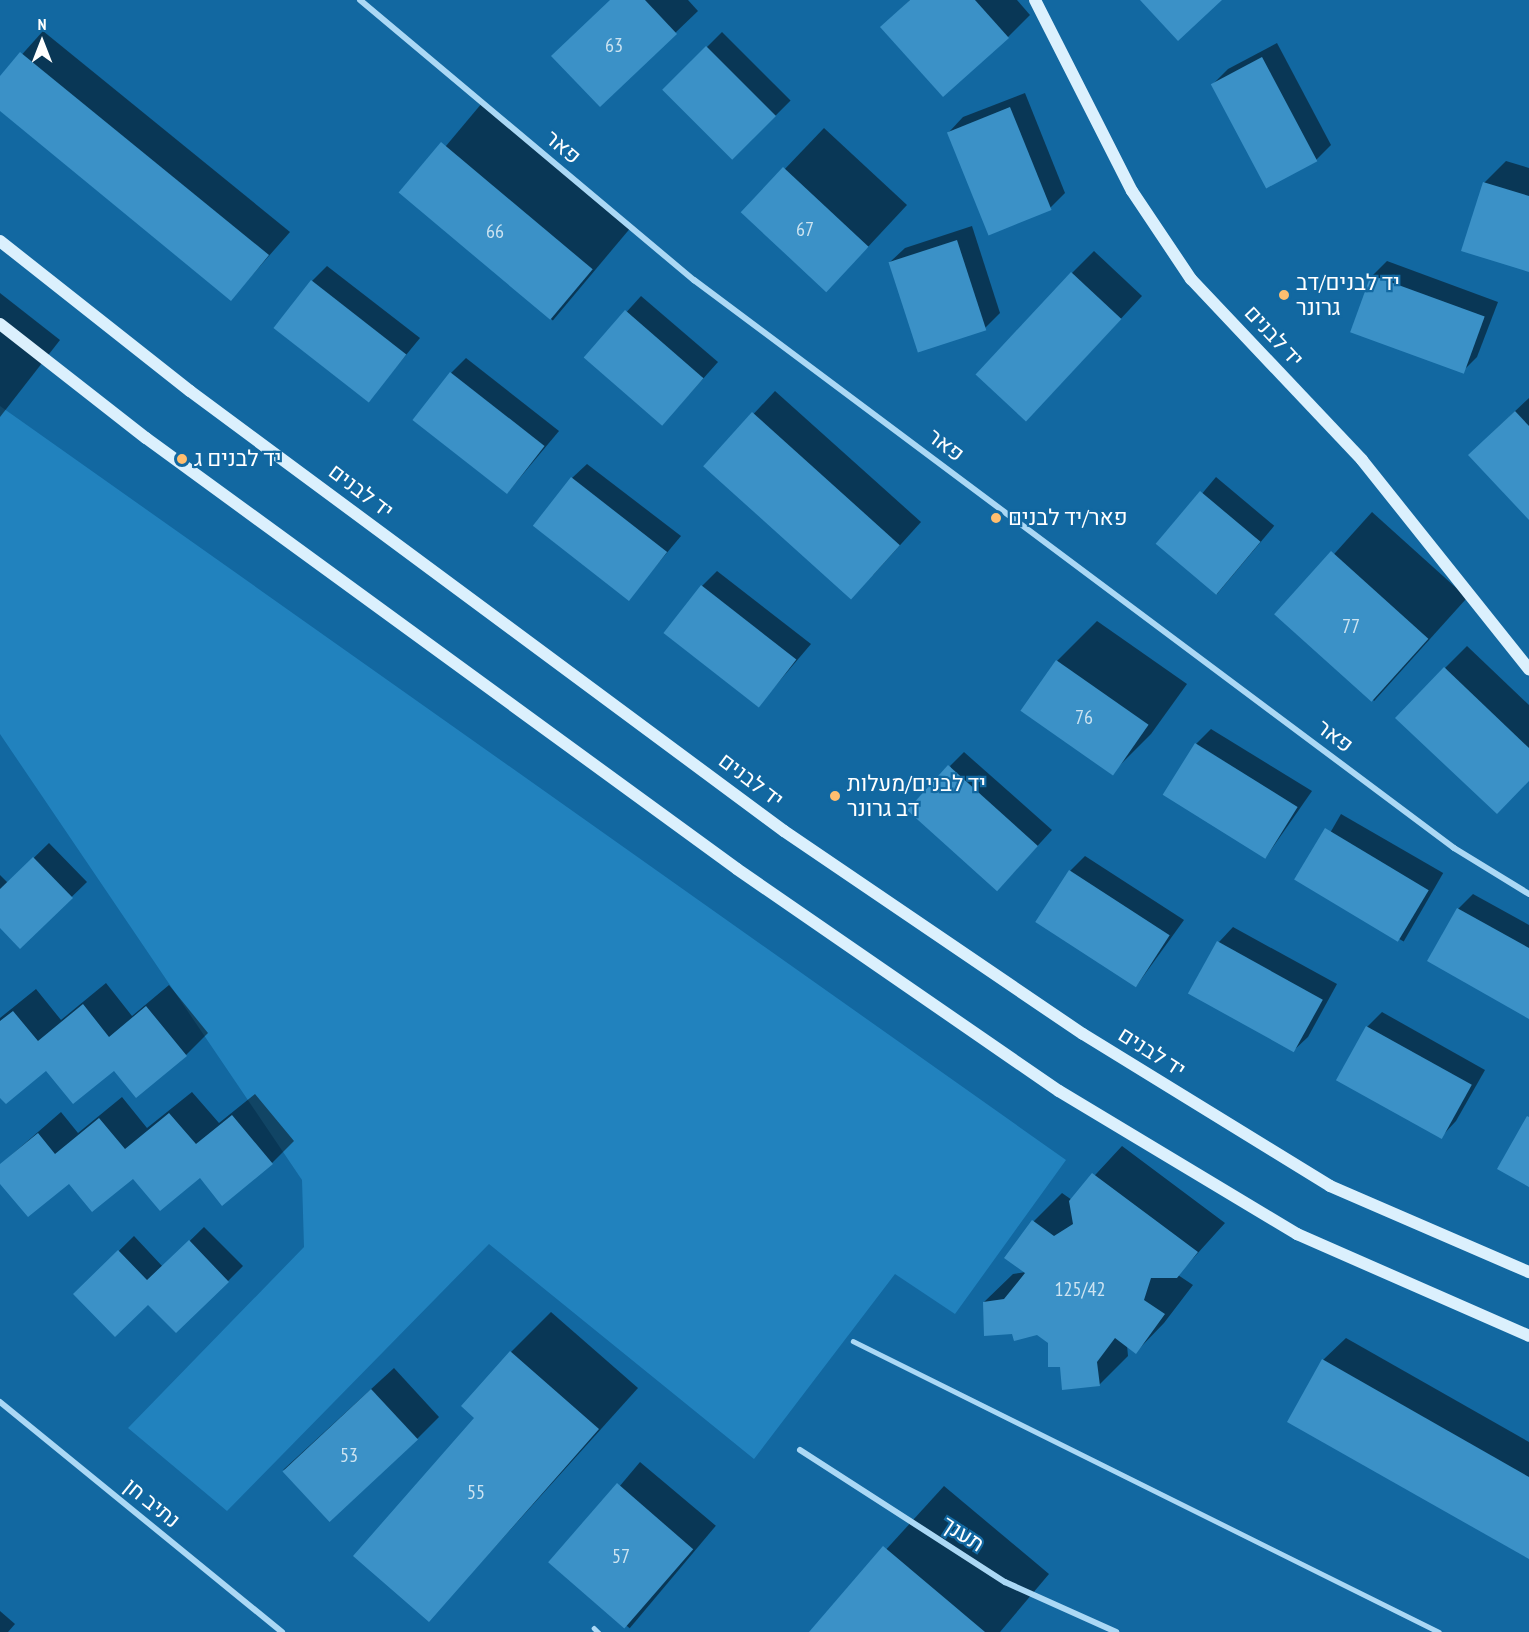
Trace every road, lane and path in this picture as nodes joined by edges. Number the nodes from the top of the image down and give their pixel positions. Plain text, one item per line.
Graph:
1 (360, 0) edge
2 (1035, 0) edge
3 (0, 241) edge
4 (0, 324) edge
5 (1529, 669) edge
6 (1529, 894) edge
7 (1529, 1272) edge
8 (1529, 1336) edge
9 (854, 1341) dead end
10 (0, 1402) edge
11 (800, 1450) dead end
12 (282, 1632) edge
13 (1116, 1632) edge
14 (1439, 1632) edge

1 - 6 street, פאר
2 - 5 street, יד לבנים
3 - 7 street, יד לבנים
4 - 8 street
9 - 14 lane
10 - 12 street, נתיב חן
11 - 13 street, תענך

